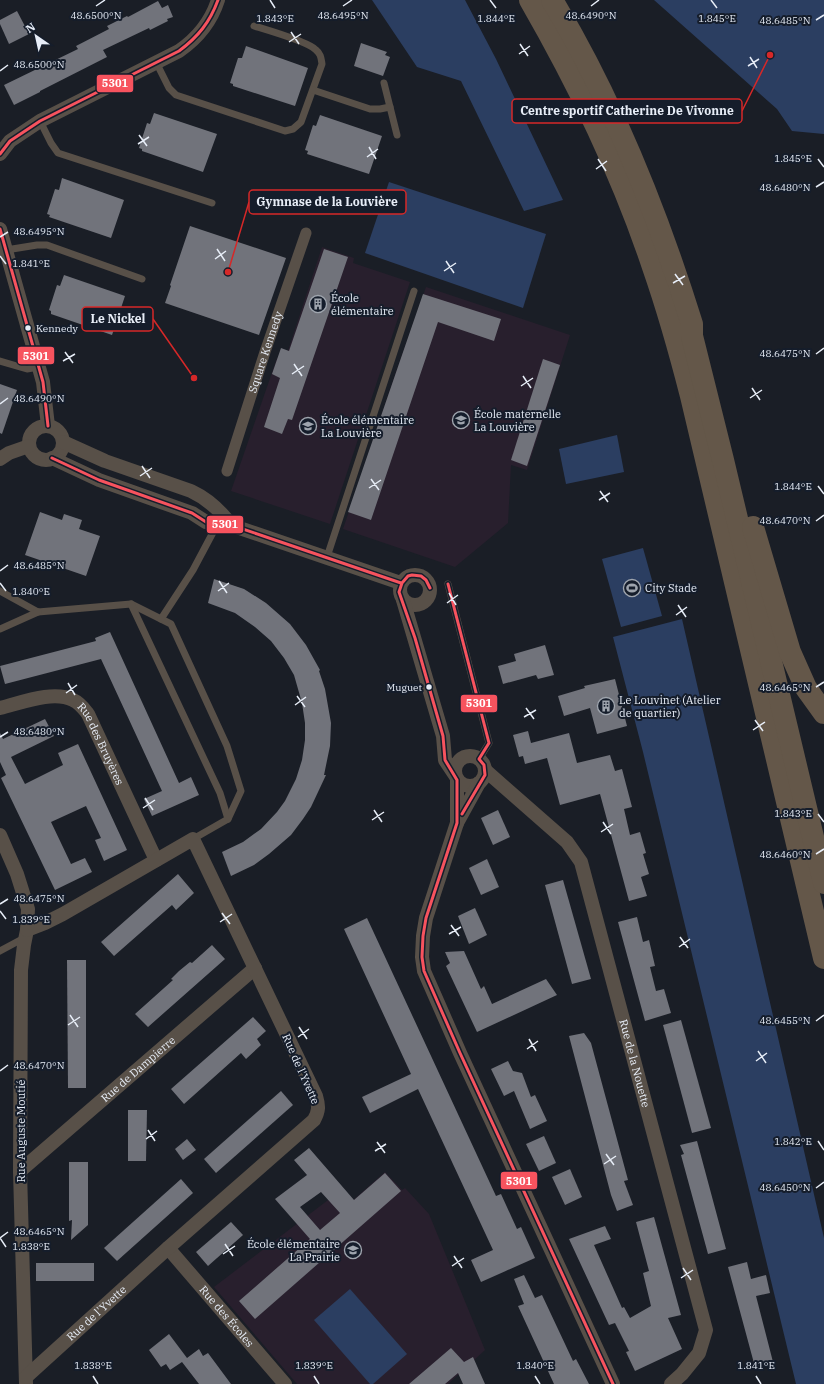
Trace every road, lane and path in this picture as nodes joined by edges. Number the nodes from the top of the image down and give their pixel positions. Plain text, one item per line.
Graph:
1 (218, 0) edge
2 (530, 0) edge
3 (552, 0) edge
4 (254, 26) dead end
5 (156, 62) junction
6 (384, 83) dead end
7 (313, 90) junction
8 (390, 107) junction
9 (40, 121) junction
10 (397, 135) dead end
11 (1, 147) edge
12 (212, 203) dead end
13 (0, 229) edge
14 (306, 233) dead end
15 (6, 250) junction
16 (142, 279) dead end
17 (414, 291) dead end
18 (692, 324) junction
19 (0, 361) edge
20 (38, 367) junction
21 (48, 426) junction
22 (63, 442) junction
23 (29, 446) junction
24 (52, 458) junction
25 (0, 459) edge
26 (227, 471) dead end
27 (224, 524) junction
28 (327, 557) junction
29 (401, 583) junction
30 (448, 584) dead end
31 (0, 591) edge
32 (403, 600) junction
33 (131, 604) junction
34 (421, 604) junction
35 (38, 612) junction
36 (161, 619) junction
37 (0, 629) edge
38 (415, 638) junction
39 (0, 708) edge
40 (824, 713) edge
41 (443, 736) junction
42 (477, 762) junction
43 (456, 777) junction
44 (479, 783) junction
45 (228, 820) junction
46 (457, 823) junction
47 (0, 835) edge
48 (193, 839) junction
49 (156, 860) junction
50 (824, 883) edge
51 (27, 933) junction
52 (0, 951) edge
53 (824, 958) edge
54 (255, 968) junction
55 (20, 1171) junction
56 (168, 1248) junction
57 (26, 1380) edge
58 (285, 1384) edge
59 (613, 1384) edge
60 (671, 1384) edge

1 - 5 street
2 - 53 main road
3 - 18 main road
4 - 7 lane
5 - 7 lane
5 - 9 street
6 - 8 lane
7 - 8 lane
8 - 10 lane
9 - 11 street
9 - 12 lane
13 - 15 street
14 - 26 street, Square Kennedy
15 - 16 lane
15 - 20 street
17 - 28 lane
18 - 40 main road
18 - 50 main road
19 - 20 lane
20 - 21 street
21 - 22 street
21 - 23 street
22 - 24 street
22 - 27 street
23 - 24 street
23 - 25 street
24 - 27 street
27 - 28 street
27 - 36 lane
28 - 29 street
29 - 32 street
29 - 34 street
30 - 42 lane
31 - 35 lane
32 - 34 street
32 - 38 street
33 - 35 lane
33 - 36 lane
33 - 45 lane
34 - 38 street
35 - 37 lane
36 - 45 lane
38 - 41 street
39 - 49 street, Rue des Bruyères
41 - 42 street, Rue de la Nouette
41 - 43 street
42 - 43 street
42 - 44 street
42 - 60 street, Rue de la Nouette
43 - 44 street
43 - 46 street
44 - 46 street
45 - 48 lane
46 - 59 street
47 - 51 street, Rue Auguste Moutié
48 - 49 street
48 - 54 street, Rue de l'Yvette
49 - 51 street
51 - 52 lane
51 - 55 street, Rue Auguste Moutié
54 - 55 street, Rue de Dampierre
54 - 56 street, Rue de l'Yvette
55 - 57 street, Rue Auguste Moutié
56 - 57 street, Rue de l'Yvette
56 - 58 street, Rue des Écoles

